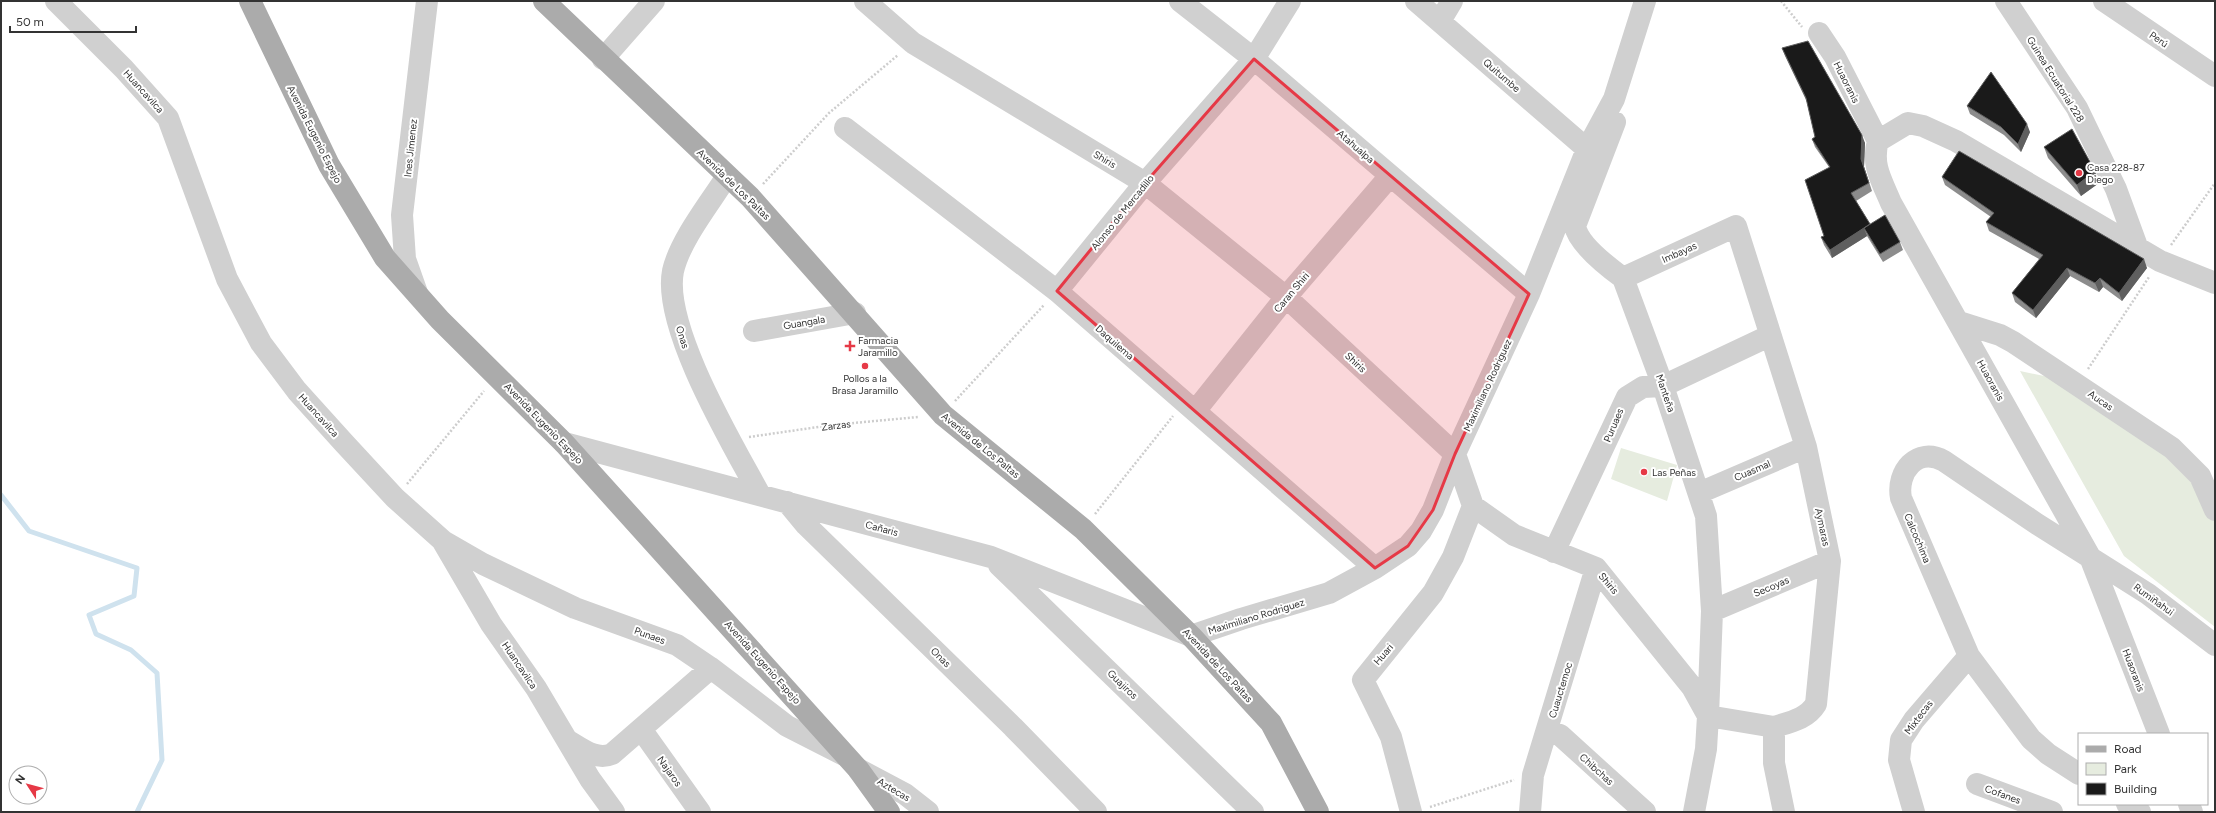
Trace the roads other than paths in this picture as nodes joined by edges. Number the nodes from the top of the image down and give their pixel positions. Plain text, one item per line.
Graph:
1 (56, 1) edge
2 (250, 1) edge
3 (427, 1) edge
4 (544, 1) edge
5 (654, 1) edge
6 (866, 1) edge
7 (1180, 1) edge
8 (1290, 1) edge
9 (1416, 1) edge
10 (1452, 1) edge
11 (1645, 1) edge
12 (2006, 1) edge
13 (2104, 1) edge
14 (1440, 21) junction
15 (1819, 33) road end
16 (1254, 58) junction
17 (603, 59) junction
18 (2215, 76) edge
19 (1614, 99) junction
20 (845, 128) dead end
21 (1878, 141) junction
22 (1587, 150) junction
23 (727, 176) junction
24 (1390, 176) junction
25 (1145, 183) junction
26 (1736, 226) joint
27 (2138, 248) junction
28 (1623, 278) junction
29 (2215, 283) edge
30 (1057, 291) junction
31 (417, 293) junction
32 (1529, 294) junction
33 (1286, 297) junction
34 (855, 313) junction
35 (1960, 322) junction
36 (754, 331) dead end
37 (1769, 336) junction
38 (1663, 386) junction
39 (1190, 406) junction
40 (564, 443) junction
41 (1806, 447) junction
42 (1455, 454) junction
43 (1699, 493) junction
44 (760, 495) junction
45 (787, 502) junction
46 (1473, 506) junction
47 (2215, 510) edge
48 (442, 540) junction
49 (1554, 552) junction
50 (991, 557) junction
51 (2090, 557) junction
52 (1830, 561) junction
53 (1375, 568) junction
54 (1596, 568) junction
55 (1712, 611) junction
56 (1191, 636) junction
57 (2215, 645) edge
58 (1969, 656) junction
59 (711, 668) junction
60 (1708, 716) junction
61 (1774, 728) junction
62 (641, 729) junction
63 (1547, 732) junction
64 (2160, 733) edge
65 (566, 739) junction
66 (851, 762) junction
67 (2078, 773) edge
68 (1977, 784) dead end
69 (2129, 805) edge
70 (1420, 810) edge
71 (614, 812) edge
72 (700, 812) edge
73 (889, 812) edge
74 (928, 812) edge
75 (1096, 812) edge
76 (1253, 812) edge
77 (1318, 812) edge
78 (1530, 812) edge
79 (1645, 812) edge
80 (1694, 812) edge
81 (1784, 812) edge
82 (1914, 812) edge
83 (2052, 812) edge
84 (2140, 812) edge

1 - 48 street, Huancavilca
2 - 31 main road, Avenida Eugenio Espejo
3 - 31 street, Ines Jimenez
4 - 17 main road, Avenida de Los Paltas
5 - 17 street
6 - 25 street, Shiris
7 - 16 street, Atahualpa
8 - 16 street, Alonso de Mercadillo
9 - 14 street, Quitumbe
10 - 14 street
11 - 19 street, Maximiliano Rodriguez
12 - 27 street, Guinea Ecuatorial 228
13 - 18 street, Perú
14 - 22 street, Quitumbe
15 - 21 street, Huaoranis
16 - 24 street, Atahualpa
16 - 25 street, Alonso de Mercadillo
17 - 23 main road, Avenida de Los Paltas
19 - 22 street, Maximiliano Rodriguez
19 - 28 street
20 - 30 street, Daquilema
21 - 27 street
21 - 35 street, Huaoranis
22 - 32 street, Maximiliano Rodriguez
23 - 34 main road, Avenida de Los Paltas
23 - 44 street, Onas
24 - 32 street, Atahualpa
24 - 33 street, Caran Shiri
25 - 30 street, Alonso de Mercadillo
25 - 33 street, Shiris
26 - 28 street, Imbayas
26 - 37 street, Aymaras
27 - 29 street
28 - 38 street, Manteña
30 - 39 street, Daquilema
31 - 40 main road, Avenida Eugenio Espejo
32 - 42 street, Maximiliano Rodriguez
33 - 39 street, Caran Shiri
33 - 42 street, Shiris
34 - 36 street, Guangala
34 - 56 main road, Avenida de Los Paltas
35 - 47 street, Aucas
35 - 51 street, Huaoranis
37 - 38 street, Puruaes
37 - 41 street, Aymaras
38 - 43 street, Manteña
38 - 49 street, Puruaes
39 - 53 street, Daquilema
40 - 44 street, Cañaris
40 - 66 main road, Avenida Eugenio Espejo
41 - 43 street, Cuasmal
41 - 52 street, Aymaras
42 - 46 street, Shiris
42 - 53 street, Maximiliano Rodriguez
43 - 55 street, Manteña
44 - 45 street, Cañaris
45 - 50 street, Cañaris
45 - 75 street, Onas
46 - 49 street, Shiris
46 - 70 street, Huari
48 - 59 street, Punaes
48 - 65 street, Huancavilca
49 - 54 street, Shiris
50 - 56 street, Cañaris
50 - 76 street, Guajiros
51 - 57 street, Rumiñahui
51 - 58 street, Calcochima
51 - 64 street, Huaoranis
52 - 55 street, Secoyas
52 - 61 street, Aymaras
53 - 56 street, Maximiliano Rodriguez
54 - 60 street, Shiris
54 - 63 street, Cuauctemoc
55 - 60 street, Manteña
56 - 77 main road, Avenida de Los Paltas
58 - 67 street, Calcochima
58 - 82 street, Mixtecas
59 - 62 street
59 - 66 street, Punaes
60 - 61 street
60 - 80 street
61 - 81 street
62 - 65 street
62 - 72 street, Najaros
63 - 78 street, Cuauctemoc
63 - 79 street, Chibchas
65 - 71 street, Huancavilca
66 - 73 main road, Avenida Eugenio Espejo
66 - 74 street, Aztecas
68 - 83 street, Cofanes
69 - 84 street

